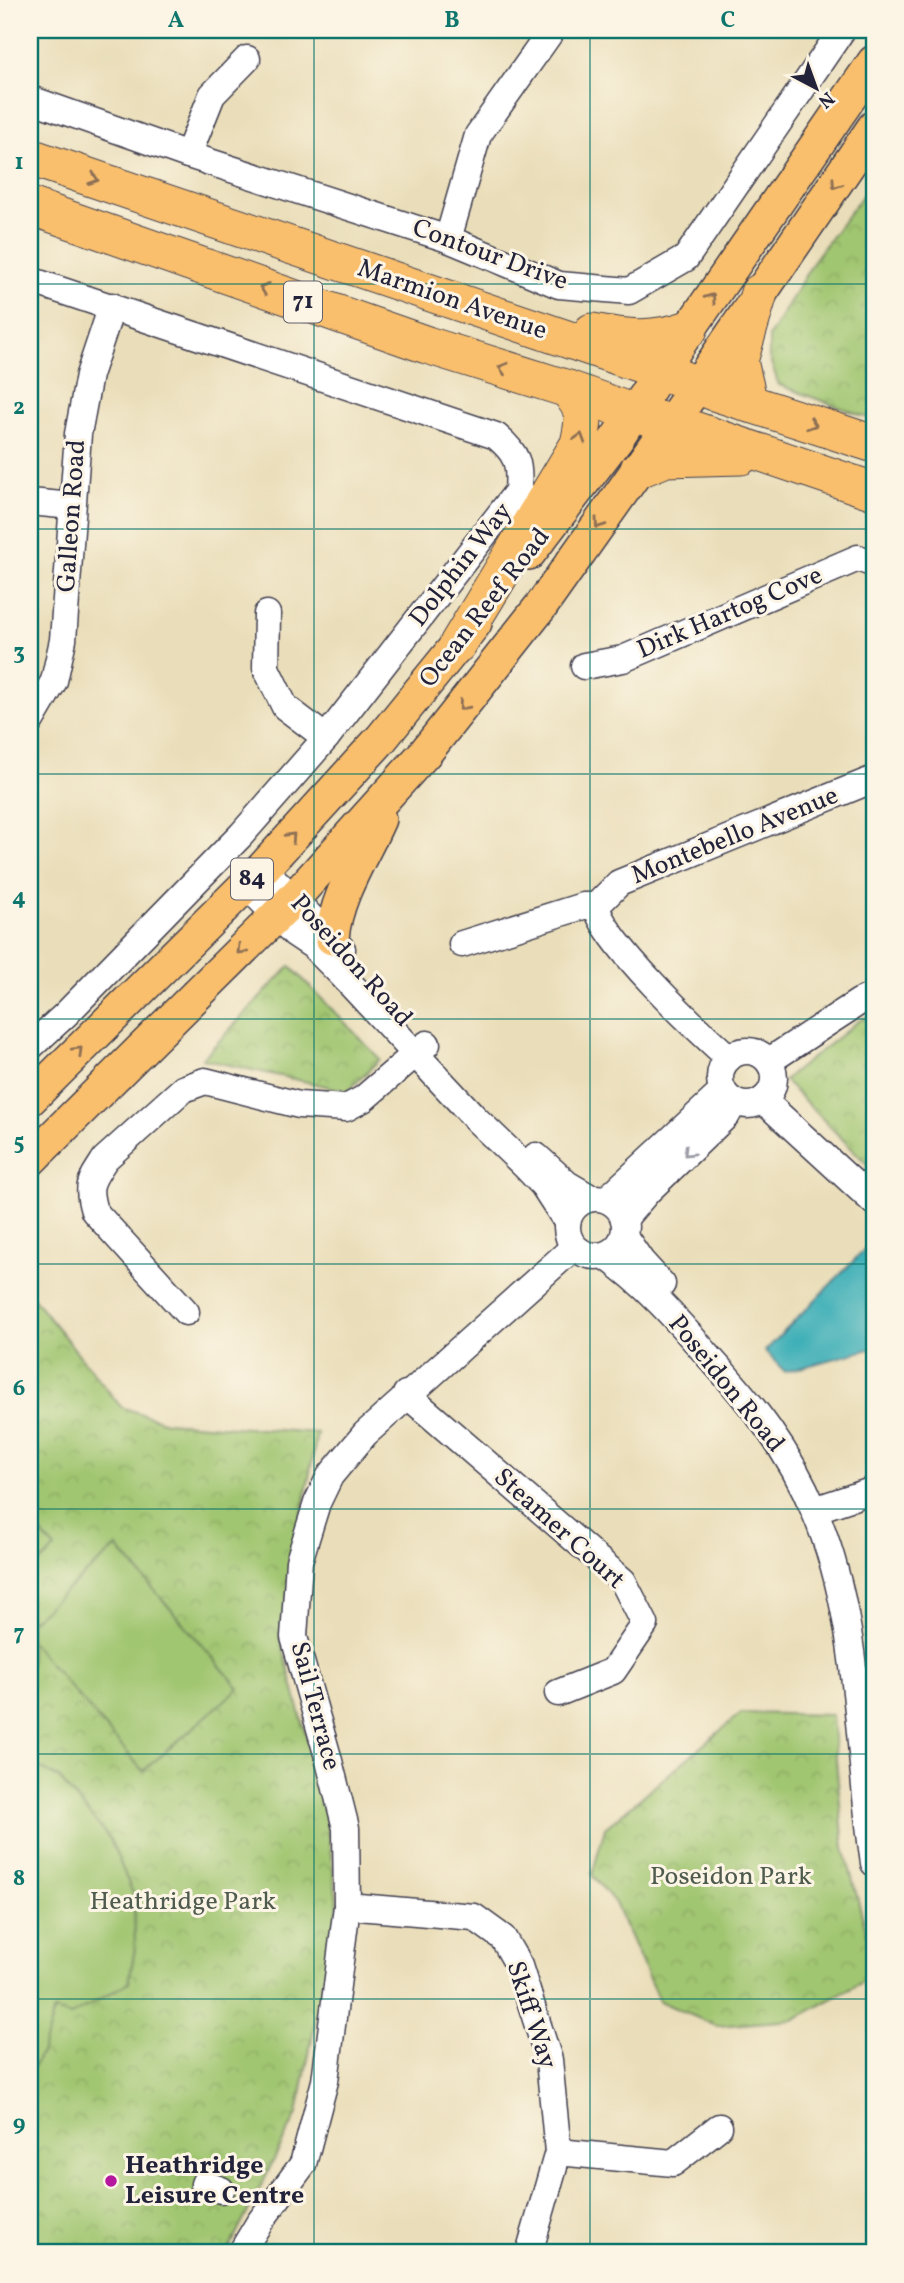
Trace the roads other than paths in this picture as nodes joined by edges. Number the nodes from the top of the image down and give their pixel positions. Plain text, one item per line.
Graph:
1 (552, 30) edge
2 (842, 30) edge
3 (247, 59) dead end
4 (874, 62) edge
5 (30, 99) edge
6 (874, 127) edge
7 (188, 155) junction
8 (30, 157) edge
9 (30, 206) edge
10 (448, 239) junction
11 (30, 280) edge
12 (394, 280) junction
13 (759, 293) junction
14 (112, 306) junction
15 (690, 329) junction
16 (661, 371) junction
17 (697, 386) junction
18 (568, 388) junction
19 (749, 404) junction
20 (634, 412) junction
21 (670, 423) junction
22 (874, 444) edge
23 (759, 453) junction
24 (639, 469) junction
25 (874, 491) edge
26 (30, 502) edge
27 (72, 506) junction
28 (874, 564) edge
29 (267, 614) dead end
30 (458, 644) junction
31 (584, 666) dead end
32 (30, 722) edge
33 (326, 738) junction
34 (874, 779) edge
35 (389, 794) junction
36 (254, 876) junction
37 (285, 906) junction
38 (596, 906) junction
39 (332, 938) junction
40 (462, 944) dead end
41 (874, 995) edge
42 (30, 1047) edge
43 (421, 1049) junction
44 (729, 1058) junction
45 (769, 1061) junction
46 (729, 1096) junction
47 (30, 1099) edge
48 (763, 1100) junction
49 (30, 1160) edge
50 (599, 1199) junction
51 (874, 1202) edge
52 (624, 1227) junction
53 (571, 1234) junction
54 (604, 1255) junction
55 (186, 1312) dead end
56 (406, 1394) junction
57 (874, 1490) edge
58 (822, 1508) junction
59 (558, 1693) dead end
60 (868, 1715) edge
61 (874, 1741) edge
62 (874, 1863) edge
63 (347, 1906) junction
64 (719, 2127) dead end
65 (558, 2152) junction
66 (241, 2253) edge
67 (529, 2253) edge

1 - 10 street
2 - 10 street, Contour Drive
3 - 7 street
15 -> 4 main road, Ocean Reef Road
5 - 7 street, Contour Drive
6 -> 13 main road, Ocean Reef Road
7 - 10 street, Contour Drive
8 -> 12 highway, Marmion Avenue / 71
18 -> 9 highway, Marmion Avenue / 71
11 - 14 street, Dolphin Way
12 - 15 highway
12 - 16 highway, Marmion Avenue / 71
13 - 17 main road, Ocean Reef Road
13 - 19 highway
14 - 27 street, Galleon Road
14 - 33 street, Dolphin Way
15 - 16 main road, Ocean Reef Road
16 - 17 highway, Marmion Avenue / 71
16 - 20 main road, Ocean Reef Road
17 - 19 highway, Marmion Avenue / 71
17 - 21 main road, Ocean Reef Road
18 - 20 highway, Marmion Avenue / 71
30 -> 18 highway
19 -> 22 highway, Marmion Avenue / 71
20 - 21 highway, Marmion Avenue / 71
20 - 30 main road, Ocean Reef Road / 84
21 - 23 highway, Marmion Avenue / 71
21 - 24 main road, Ocean Reef Road / 84
23 - 24 highway
23 - 25 highway, Marmion Avenue / 71
24 -> 35 main road, Ocean Reef Road / 84
26 - 27 street
27 - 32 street, Galleon Road
28 - 31 street, Dirk Hartog Cove
29 - 33 street
36 -> 30 main road, Ocean Reef Road / 84
33 - 42 street, Dolphin Way
34 - 38 street, Montebello Avenue
35 - 37 main road, Ocean Reef Road / 84
35 - 39 main road
36 - 37 street, Poseidon Road
47 -> 36 main road, Ocean Reef Road / 84
37 - 39 street, Poseidon Road
37 - 43 street, Poseidon Road
37 -> 49 main road, Ocean Reef Road / 84
38 - 40 street
38 - 44 street
39 - 43 street, Poseidon Road
41 - 45 street
43 - 50 street, Poseidon Road
43 - 53 street, Poseidon Road
43 - 55 street
44 - 45 street
44 - 46 street
45 - 48 street
46 - 48 street
46 - 50 street
46 -> 52 street
48 - 51 street
50 - 52 street
50 - 53 street
52 - 54 street
52 - 58 street, Poseidon Road
53 - 54 street
53 - 56 street, Sail Terrace
54 - 58 street, Poseidon Road
56 - 59 street, Steamer Court
56 - 63 street, Sail Terrace
57 - 58 street
58 - 60 street, Poseidon Road
60 - 61 street, Poseidon Road
60 - 62 street, Poseidon Road
63 - 65 street, Skiff Way
63 - 66 street, Sail Terrace
64 - 65 street
65 - 67 street, Skiff Way

